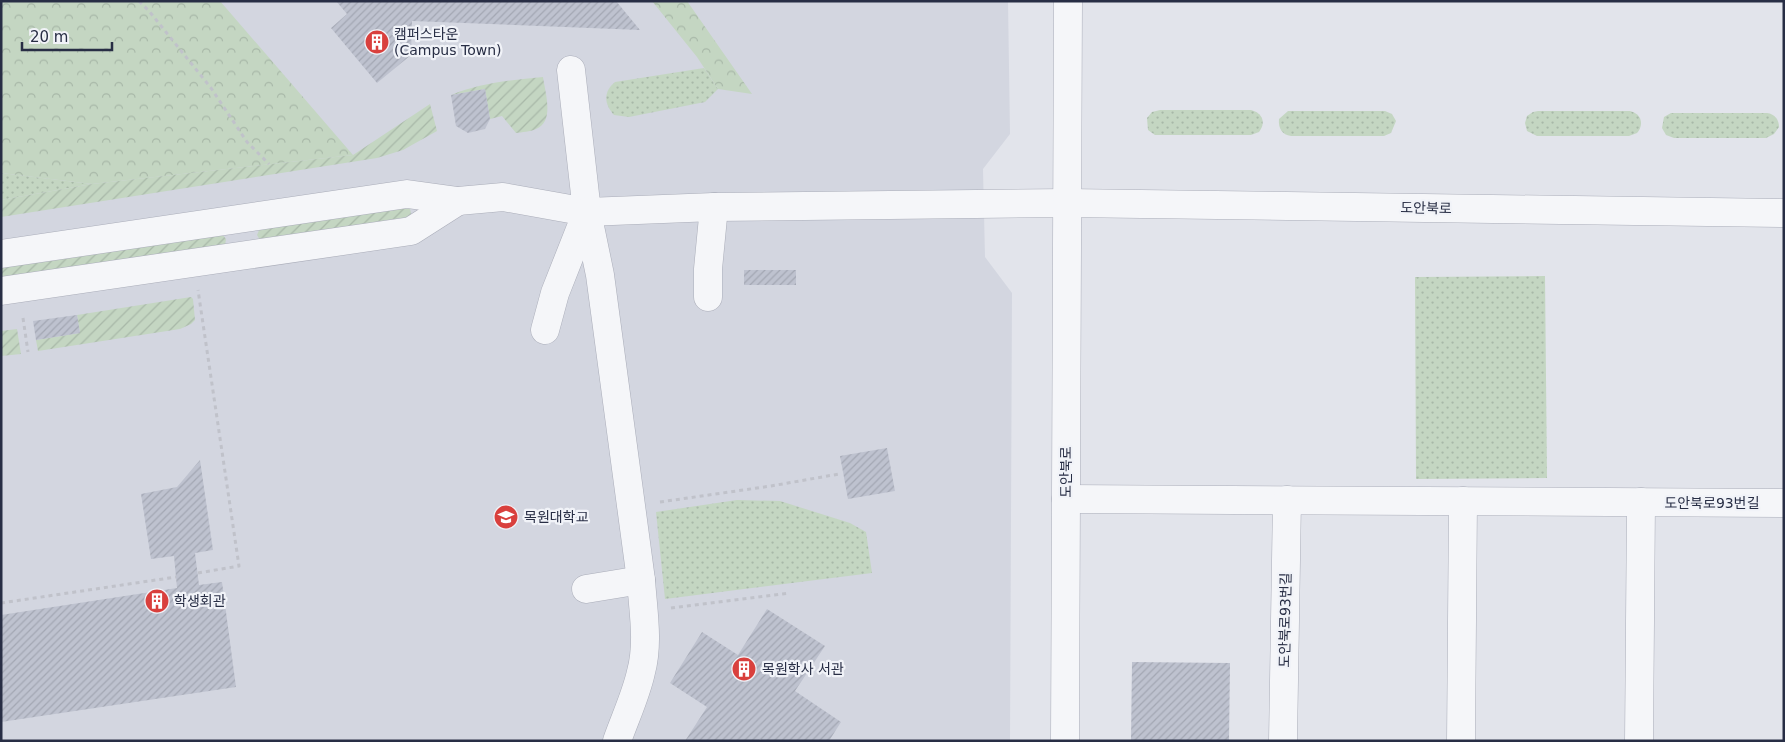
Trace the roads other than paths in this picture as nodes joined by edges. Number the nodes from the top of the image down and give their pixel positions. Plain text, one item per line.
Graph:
1 (1068, 1) edge
2 (571, 70) dead end
3 (458, 201) junction
4 (1067, 203) junction
5 (714, 207) junction
6 (587, 212) junction
7 (1784, 213) edge
8 (1, 254) edge
9 (1, 291) edge
10 (708, 297) dead end
11 (545, 330) dead end
12 (1066, 499) junction
13 (1287, 500) junction
14 (1464, 501) junction
15 (1641, 502) junction
16 (1784, 503) edge
17 (641, 580) junction
18 (586, 589) dead end
19 (617, 741) edge
20 (1065, 741) edge
21 (1283, 741) edge
22 (1462, 741) edge
23 (1639, 741) edge

1 - 4 street, 도안북로
2 - 6 street
3 - 6 street
3 - 8 street
3 - 9 street
4 - 5 street
4 - 7 street, 도안북로
4 - 12 street, 도안북로
5 - 6 street
5 - 10 street
6 - 11 street
6 - 17 street
12 - 13 street, 도안북로93번길
12 - 20 street, 도안북로
13 - 14 street, 도안북로93번길
13 - 21 street, 도안북로93번길
14 - 15 street, 도안북로93번길
14 - 22 street
15 - 16 street, 도안북로93번길
15 - 23 street
17 - 18 street
17 - 19 street

